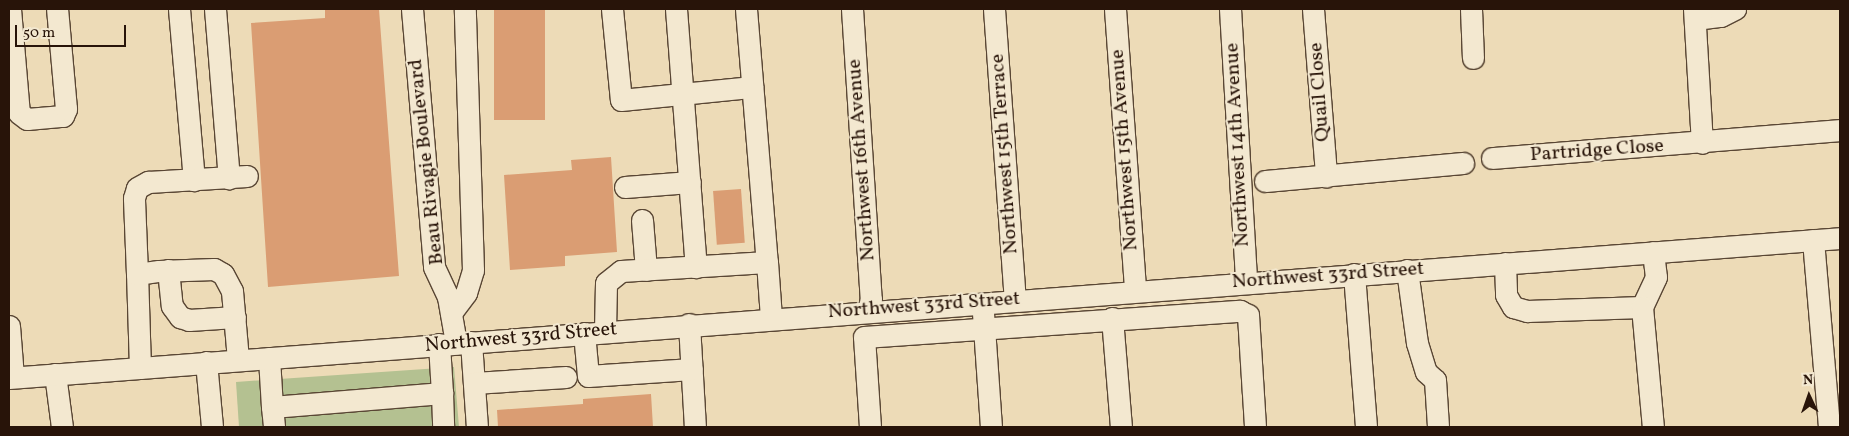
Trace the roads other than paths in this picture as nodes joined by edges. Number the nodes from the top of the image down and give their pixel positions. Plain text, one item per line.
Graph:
1 (10, 9) edge
2 (57, 9) edge
3 (179, 9) edge
4 (216, 9) edge
5 (412, 9) edge
6 (465, 9) edge
7 (612, 9) edge
8 (676, 9) edge
9 (746, 9) edge
10 (852, 9) edge
11 (994, 9) edge
12 (1115, 9) edge
13 (1230, 9) edge
14 (1313, 9) edge
15 (1471, 9) edge
16 (1736, 9) edge
17 (1694, 14) edge
18 (1473, 58) dead end
19 (752, 88) junction
20 (684, 94) junction
21 (1840, 130) edge
22 (1702, 144) junction
23 (1492, 158) dead end
24 (1463, 163) dead end
25 (1326, 176) junction
26 (194, 180) junction
27 (1265, 181) dead end
28 (690, 182) junction
29 (625, 187) dead end
30 (642, 220) dead end
31 (1840, 238) edge
32 (1813, 240) junction
33 (1653, 252) junction
34 (767, 262) junction
35 (1505, 263) junction
36 (696, 267) junction
37 (168, 270) junction
38 (646, 270) junction
39 (1407, 270) junction
40 (137, 274) junction
41 (1354, 274) junction
42 (1246, 282) junction
43 (1135, 290) junction
44 (1015, 300) junction
45 (983, 302) junction
46 (1642, 307) junction
47 (868, 310) junction
48 (451, 313) junction
49 (234, 317) junction
50 (771, 318) junction
51 (1112, 318) junction
52 (689, 324) junction
53 (9, 326) edge
54 (984, 326) junction
55 (605, 331) junction
56 (584, 333) junction
57 (455, 343) junction
58 (269, 358) junction
59 (238, 360) junction
60 (206, 362) junction
61 (140, 368) junction
62 (692, 369) junction
63 (55, 374) junction
64 (11, 378) edge
65 (566, 378) dead end
66 (474, 382) junction
67 (442, 393) junction
68 (273, 417) edge
69 (62, 427) edge
70 (212, 427) edge
71 (443, 427) edge
72 (477, 427) edge
73 (696, 427) edge
74 (870, 427) edge
75 (991, 427) edge
76 (1121, 427) edge
77 (1255, 427) edge
78 (1366, 427) edge
79 (1438, 427) edge
80 (1653, 427) edge
81 (1829, 427) edge

1 - 2 street
3 - 26 street
4 - 26 street
5 - 48 street, Beau Rivagie Boulevard
6 - 48 street
7 - 20 street
8 - 20 street
9 - 19 street
10 - 47 street, Northwest 16th Avenue
11 - 44 street, Northwest 15th Terrace
12 - 43 street, Northwest 15th Avenue
13 - 42 street, Northwest 14th Avenue
14 - 25 street, Quail Close
15 - 18 street
16 - 17 street
17 - 22 street
19 - 20 street
19 - 34 street
20 - 28 street
21 - 22 street, Partridge Close
22 - 23 street, Partridge Close
24 - 25 street
25 - 27 street
26 - 40 street
28 - 29 street
28 - 36 street
30 - 38 street
31 - 32 street, Northwest 33rd Street
32 - 33 street, Northwest 33rd Street
32 - 81 street
33 - 35 street, Northwest 33rd Street
33 - 46 street
34 - 36 street
34 - 50 street
35 - 39 street, Northwest 33rd Street
35 - 46 street
36 - 38 street
37 - 40 street
37 - 49 street
37 - 49 street
38 - 55 street
39 - 41 street, Northwest 33rd Street
39 - 79 street
40 - 61 street
41 - 42 street, Northwest 33rd Street
41 - 78 street
42 - 43 street, Northwest 33rd Street
43 - 44 street, Northwest 33rd Street
44 - 45 street, Northwest 33rd Street
45 - 47 street, Northwest 33rd Street
45 - 54 street
46 - 80 street
47 - 50 street, Northwest 33rd Street
48 - 57 street, Beau Rivagie Boulevard
49 - 59 street
50 - 52 street, Northwest 33rd Street
51 - 54 street
51 - 76 street
51 - 77 street
52 - 55 street, Northwest 33rd Street
52 - 62 street
53 - 64 street
54 - 74 street
54 - 75 street
55 - 56 street, Northwest 33rd Street
56 - 57 street, Northwest 33rd Street
56 - 62 street
57 - 58 street, Northwest 33rd Street
57 - 66 street
57 - 67 street
58 - 59 street, Northwest 33rd Street
58 - 68 street
59 - 60 street, Northwest 33rd Street
60 - 61 street, Northwest 33rd Street
60 - 70 street
61 - 63 street, Northwest 33rd Street
62 - 73 street
63 - 64 street, Northwest 33rd Street
63 - 69 street
65 - 66 street
66 - 72 street
67 - 68 street
67 - 71 street

